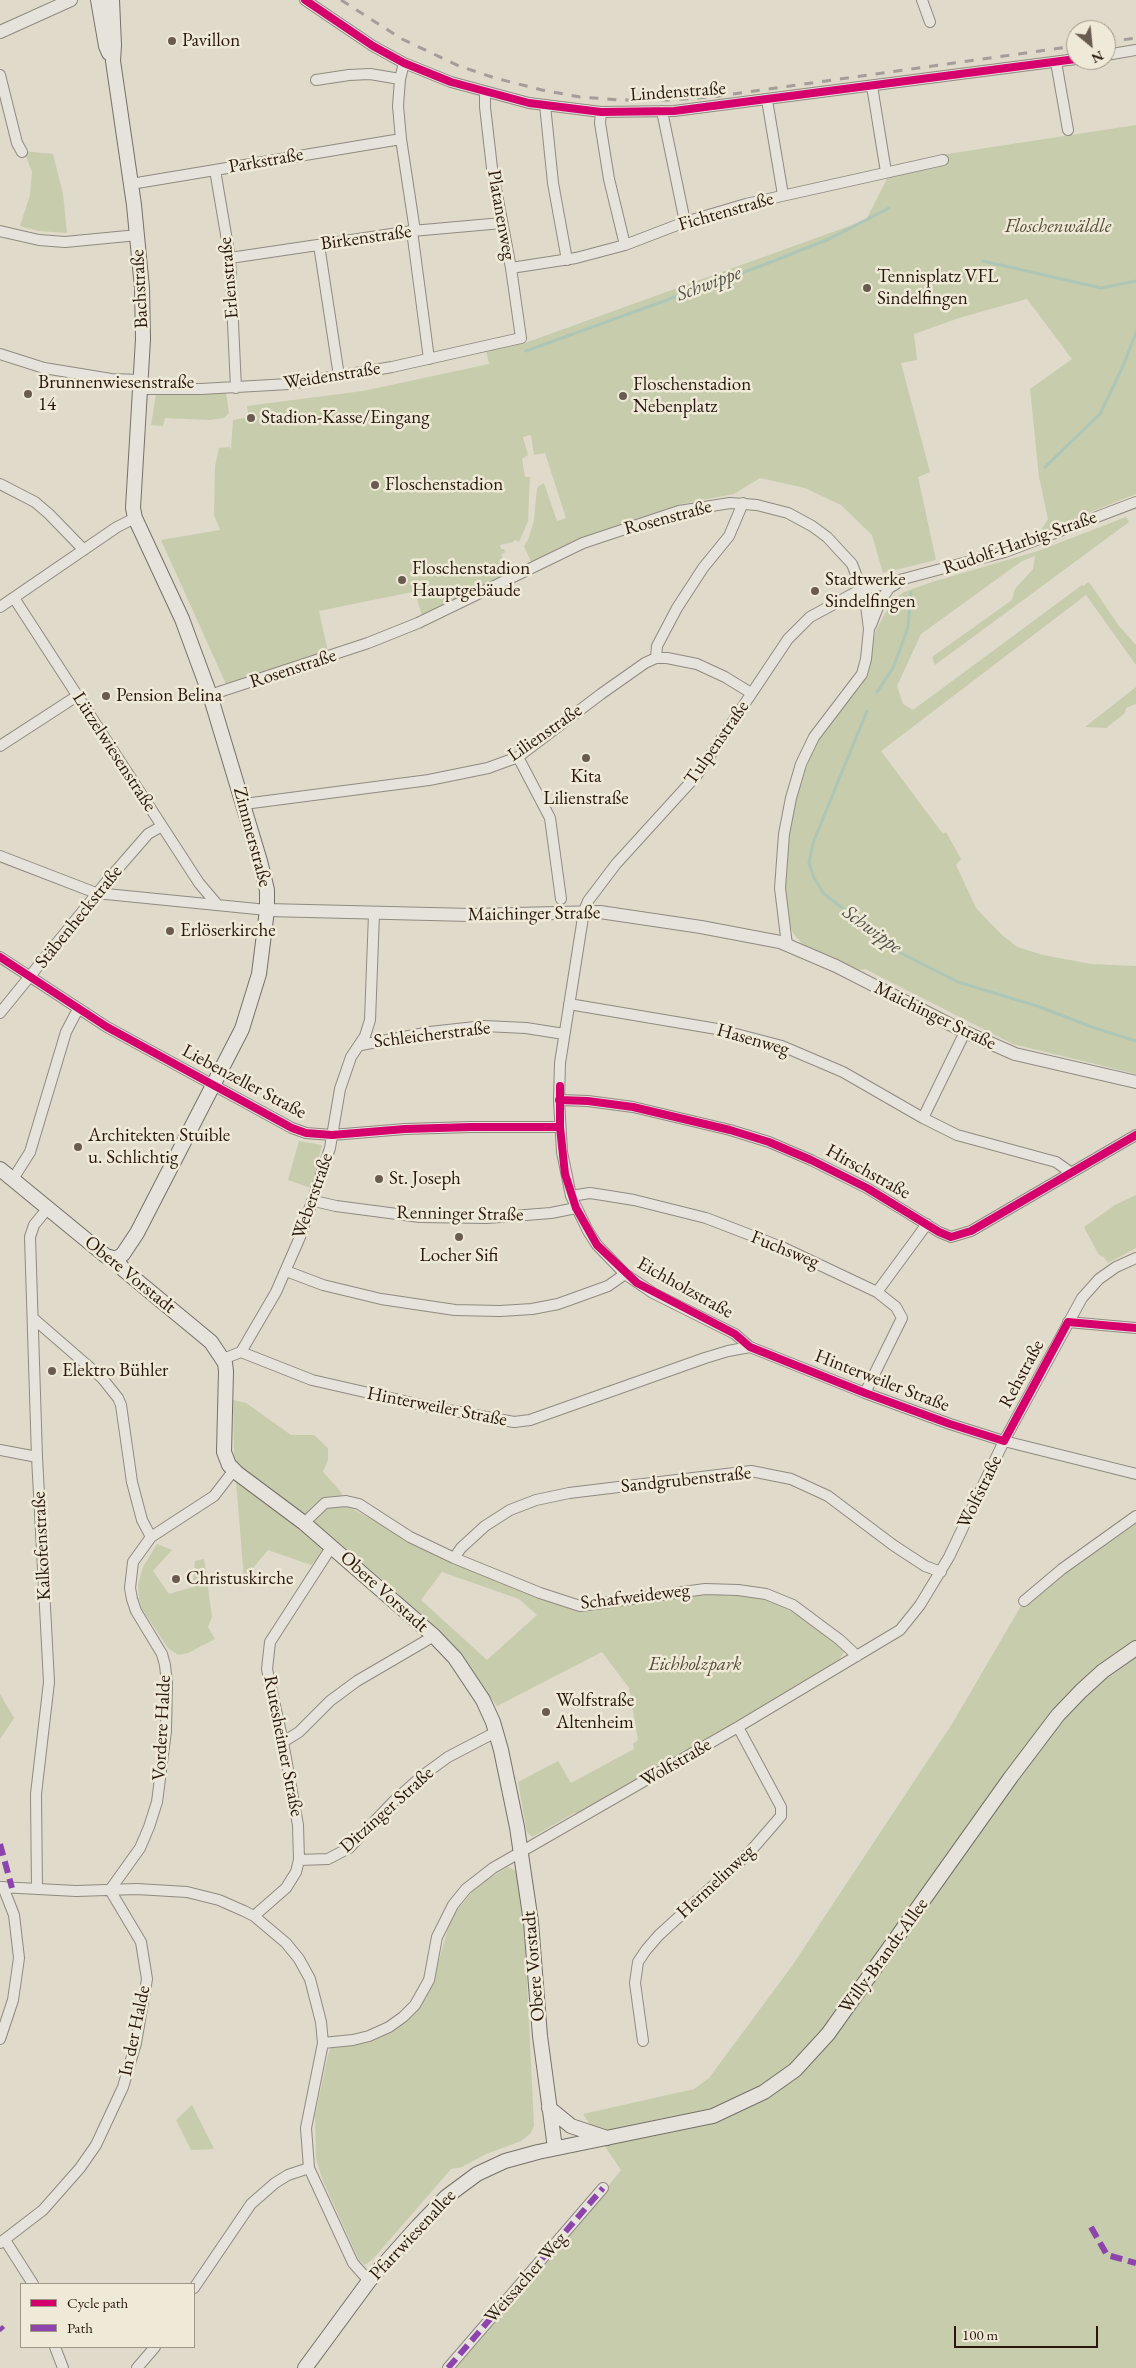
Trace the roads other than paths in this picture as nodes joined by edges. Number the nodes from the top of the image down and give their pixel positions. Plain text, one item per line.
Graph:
1 (71, 0) edge
2 (98, 0) edge
3 (112, 0) edge
4 (305, 0) edge
5 (922, 0) edge
6 (930, 22) dead end
7 (0, 32) edge
8 (1136, 50) edge
9 (1116, 53) edge
10 (1066, 60) edge
11 (113, 61) junction
12 (1056, 62) junction
13 (404, 64) junction
14 (0, 75) edge
15 (400, 79) junction
16 (316, 80) dead end
17 (872, 86) junction
18 (485, 92) junction
19 (767, 100) junction
20 (545, 105) junction
21 (662, 111) junction
22 (601, 112) junction
23 (1068, 130) dead end
24 (401, 139) junction
25 (22, 152) dead end
26 (943, 160) dead end
27 (215, 170) junction
28 (886, 172) junction
29 (131, 184) junction
30 (783, 195) junction
31 (684, 222) junction
32 (502, 223) junction
33 (0, 231) edge
34 (414, 231) junction
35 (138, 235) junction
36 (319, 245) junction
37 (625, 245) junction
38 (230, 258) junction
39 (568, 260) junction
40 (511, 268) junction
41 (520, 338) joint
42 (0, 354) edge
43 (429, 359) junction
44 (339, 376) junction
45 (140, 385) junction
46 (236, 388) junction
47 (0, 484) edge
48 (1136, 502) edge
49 (743, 503) junction
50 (135, 518) junction
51 (84, 550) junction
52 (902, 580) junction
53 (862, 590) junction
54 (14, 598) junction
55 (0, 607) edge
56 (870, 629) junction
57 (656, 658) junction
58 (751, 693) junction
59 (210, 695) junction
60 (78, 696) junction
61 (0, 746) edge
62 (518, 757) junction
63 (244, 804) junction
64 (162, 826) junction
65 (0, 856) edge
66 (96, 893) junction
67 (561, 899) dead end
68 (216, 904) junction
69 (268, 910) junction
70 (584, 911) junction
71 (374, 914) junction
72 (787, 945) junction
73 (0, 957) edge
74 (29, 978) junction
75 (569, 1004) junction
76 (78, 1009) junction
77 (0, 1013) edge
78 (965, 1032) junction
79 (564, 1034) junction
80 (361, 1045) junction
81 (1136, 1082) edge
82 (214, 1086) junction
83 (559, 1100) junction
84 (923, 1118) junction
85 (560, 1127) junction
86 (332, 1135) junction
87 (1136, 1135) edge
88 (0, 1169) edge
89 (1070, 1172) junction
90 (13, 1179) junction
91 (572, 1196) junction
92 (314, 1201) junction
93 (48, 1208) junction
94 (576, 1208) junction
95 (927, 1224) junction
96 (1136, 1258) edge
97 (116, 1259) junction
98 (286, 1271) junction
99 (625, 1274) junction
100 (877, 1292) junction
101 (34, 1319) junction
102 (1068, 1322) junction
103 (1136, 1328) edge
104 (750, 1347) junction
105 (242, 1352) junction
106 (223, 1359) junction
107 (865, 1394) junction
108 (1004, 1441) junction
109 (0, 1450) edge
110 (37, 1457) junction
111 (234, 1470) junction
112 (1136, 1474) edge
113 (1136, 1516) edge
114 (304, 1523) junction
115 (151, 1537) junction
116 (332, 1546) junction
117 (454, 1558) junction
118 (941, 1572) junction
119 (1024, 1602) dead end
120 (434, 1636) junction
121 (1136, 1648) edge
122 (857, 1656) junction
123 (738, 1727) junction
124 (496, 1732) junction
125 (283, 1742) junction
126 (521, 1852) junction
127 (300, 1860) junction
128 (2, 1887) edge
129 (37, 1889) junction
130 (110, 1890) junction
131 (254, 1916) junction
132 (0, 2040) edge
133 (644, 2041) dead end
134 (323, 2043) junction
135 (549, 2108) junction
136 (608, 2138) junction
137 (555, 2148) junction
138 (309, 2168) junction
139 (603, 2188) dead end
140 (2, 2242) edge
141 (369, 2281) junction
142 (32, 2283) edge
143 (195, 2287) edge
144 (55, 2348) edge
145 (154, 2348) edge
146 (63, 2368) edge
147 (137, 2368) edge
148 (306, 2368) edge
149 (448, 2368) edge

1 - 7 street
2 - 11 main road, Bachstraße
3 - 11 main road, Bachstraße
4 - 13 street, Lindenstraße
5 - 6 street
8 - 9 street
10 - 12 street, Lindenstraße
11 - 29 main road, Bachstraße
12 - 17 street, Lindenstraße
12 - 23 street
13 - 15 street
13 - 18 street, Lindenstraße
14 - 25 street
15 - 16 street
15 - 24 street
17 - 19 street, Lindenstraße
17 - 28 street
18 - 20 street, Lindenstraße
18 - 32 street, Platanenweg
19 - 21 street, Lindenstraße
19 - 30 street
20 - 22 street, Lindenstraße
20 - 39 street
21 - 22 street, Lindenstraße
21 - 31 street
22 - 37 street
24 - 27 street, Parkstraße
24 - 34 street
26 - 28 street, Fichtenstraße
27 - 29 street, Parkstraße
27 - 38 street, Erlenstraße
28 - 30 street, Fichtenstraße
29 - 35 main road, Bachstraße
30 - 31 street, Fichtenstraße
31 - 37 street, Fichtenstraße
32 - 34 street, Birkenstraße
32 - 40 street, Platanenweg
33 - 35 street
34 - 36 street, Birkenstraße
34 - 43 street
35 - 45 main road, Bachstraße
36 - 38 street, Birkenstraße
36 - 44 street
37 - 39 street, Fichtenstraße
38 - 46 street, Erlenstraße
39 - 40 street, Fichtenstraße
40 - 41 street, Platanenweg
41 - 43 street, Weidenstraße
42 - 45 street, Weidenstraße
43 - 44 street, Weidenstraße
44 - 46 street, Weidenstraße
45 - 46 street, Weidenstraße
45 - 50 main road, Bachstraße
47 - 51 street
48 - 52 street, Rudolf-Harbig-Straße
49 - 53 street, Rosenstraße
49 - 57 street
49 - 59 street, Rosenstraße
50 - 51 street
50 - 59 main road, Zimmerstraße
51 - 54 street
52 - 53 street, Rudolf-Harbig-Straße
52 - 56 street, Rudolf-Harbig-Straße
53 - 56 street, Rosenstraße
53 - 58 street, Tulpenstraße
54 - 55 street
54 - 60 street, Lützelwiesenstraße
56 - 72 street, Rosenstraße
57 - 58 street
57 - 62 street, Lilienstraße
58 - 70 street, Tulpenstraße
59 - 63 main road, Zimmerstraße
60 - 61 street
60 - 64 street, Lützelwiesenstraße
62 - 63 street, Lilienstraße
62 - 67 street
63 - 69 main road, Zimmerstraße
64 - 66 street, Stäbenheckstraße
64 - 68 street, Lützelwiesenstraße
65 - 66 street, Maichinger Straße
66 - 68 street, Maichinger Straße
66 - 74 street, Stäbenheckstraße
68 - 69 street, Maichinger Straße
69 - 71 street, Maichinger Straße
69 - 82 main road, Zimmerstraße
70 - 71 street, Maichinger Straße
70 - 72 street, Maichinger Straße
70 - 75 street, Eichholzstraße
71 - 80 street, Weberstraße
72 - 78 street, Maichinger Straße
73 - 74 street, Liebenzeller Straße
74 - 76 street, Liebenzeller Straße
74 - 77 street, Stäbenheckstraße
75 - 79 street, Eichholzstraße
75 - 84 street, Hasenweg
76 - 82 street, Liebenzeller Straße
76 - 90 street
78 - 81 street, Maichinger Straße
78 - 84 street
79 - 80 street, Schleicherstraße
79 - 83 street, Eichholzstraße
80 - 86 street, Weberstraße
82 - 86 street, Liebenzeller Straße
82 - 97 main road, Zimmerstraße
83 - 85 street, Eichholzstraße
83 - 95 street, Hirschstraße
84 - 89 street, Hasenweg
85 - 86 street, Liebenzeller Straße
85 - 91 street, Eichholzstraße
86 - 92 street, Weberstraße
87 - 89 street, Hirschstraße
88 - 90 main road, Obere Vorstadt
89 - 95 street, Hirschstraße
90 - 93 main road, Obere Vorstadt
91 - 94 street, Eichholzstraße
91 - 100 street, Fuchsweg
92 - 94 street, Renninger Straße
92 - 98 street, Weberstraße
93 - 97 main road, Obere Vorstadt
93 - 101 street, Kalkofenstraße
94 - 99 street, Eichholzstraße
95 - 100 street
96 - 102 street, Rehstraße
97 - 106 main road, Obere Vorstadt
98 - 99 street
98 - 105 street, Weberstraße
99 - 104 street, Eichholzstraße
100 - 107 street, Fuchsweg
101 - 110 street, Kalkofenstraße
101 - 115 street
102 - 103 street
102 - 108 street, Rehstraße
104 - 105 street, Hinterweiler Straße
104 - 107 street, Hinterweiler Straße
105 - 106 street
106 - 111 main road, Obere Vorstadt
107 - 108 street, Hinterweiler Straße
108 - 112 street, Hinterweiler Straße
108 - 118 street, Wolfstraße
109 - 110 street
110 - 129 street, Kalkofenstraße
111 - 114 main road, Obere Vorstadt
111 - 115 street, Vordere Halde
113 - 119 street
114 - 116 main road, Obere Vorstadt
114 - 117 street, Schafweideweg
115 - 130 street, Vordere Halde
116 - 120 main road, Obere Vorstadt
116 - 125 street, Rutesheimer Straße
117 - 118 street, Sandgrubenstraße
117 - 122 street, Schafweideweg
118 - 122 street, Wolfstraße
120 - 124 main road, Obere Vorstadt
120 - 125 street
121 - 136 main road, Willy-Brandt-Allee
122 - 123 street, Wolfstraße
123 - 126 street, Wolfstraße
123 - 133 street, Hermelinweg
124 - 126 main road, Obere Vorstadt
124 - 127 street, Ditzinger Straße
125 - 127 street, Rutesheimer Straße
126 - 134 street, Wolfstraße
126 - 135 main road, Obere Vorstadt
127 - 131 street, Rutesheimer Straße
128 - 129 street
128 - 132 street
129 - 130 street
130 - 131 street
130 - 140 street, In der Halde
131 - 134 street
134 - 138 street
135 - 136 main road
135 - 137 main road, Obere Vorstadt
136 - 137 main road, Willy-Brandt-Allee
137 - 141 main road, Pfarrwiesenallee
138 - 141 street
138 - 143 street
139 - 149 street, Weissacher Weg
140 - 142 street
141 - 148 main road, Pfarrwiesenallee
144 - 146 street
145 - 147 street

